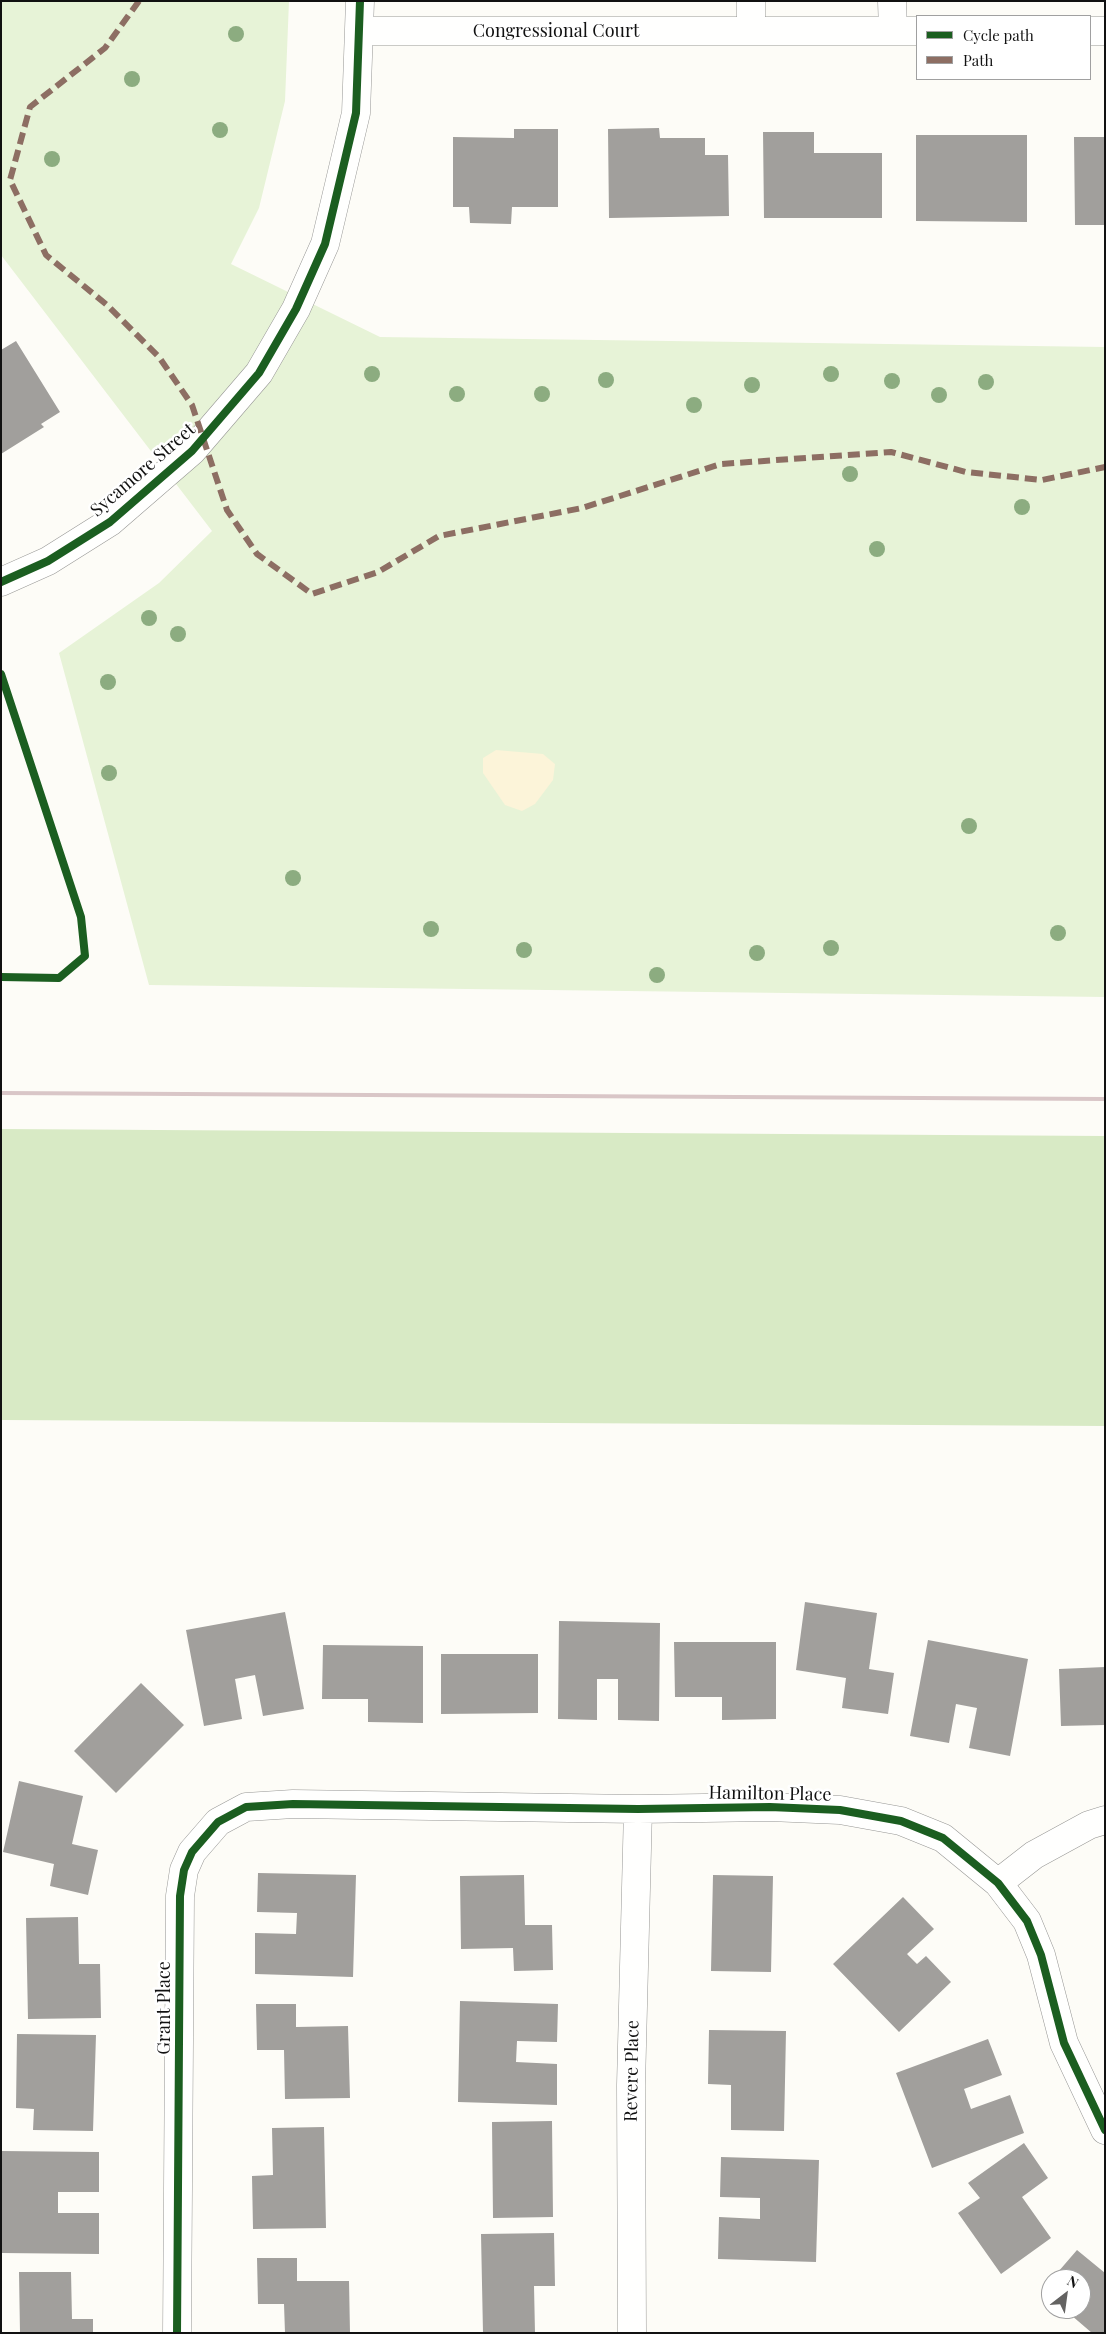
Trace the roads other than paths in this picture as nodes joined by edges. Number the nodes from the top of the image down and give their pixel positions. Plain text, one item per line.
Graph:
1 (360, 1) edge
2 (751, 1) edge
3 (892, 1) edge
4 (360, 31) junction
5 (751, 31) junction
6 (905, 31) edge
7 (1091, 31) edge
8 (1105, 31) edge
9 (1, 582) edge
10 (341, 1805) joint
11 (638, 1809) junction
12 (1105, 1820) edge
13 (998, 1883) junction
14 (1105, 2130) edge
15 (177, 2333) edge
16 (632, 2333) edge

1 - 4 street, Sycamore Street
2 - 5 street
3 - 6 street, Congressional Court
4 - 5 street, Congressional Court
4 - 9 street, Sycamore Street
5 - 6 street, Congressional Court
7 - 8 street
10 - 11 street, Hamilton Place
10 - 15 street, Grant Place
11 - 13 street, Hamilton Place
11 - 16 street, Revere Place
12 - 13 street
13 - 14 street, Hamilton Place

